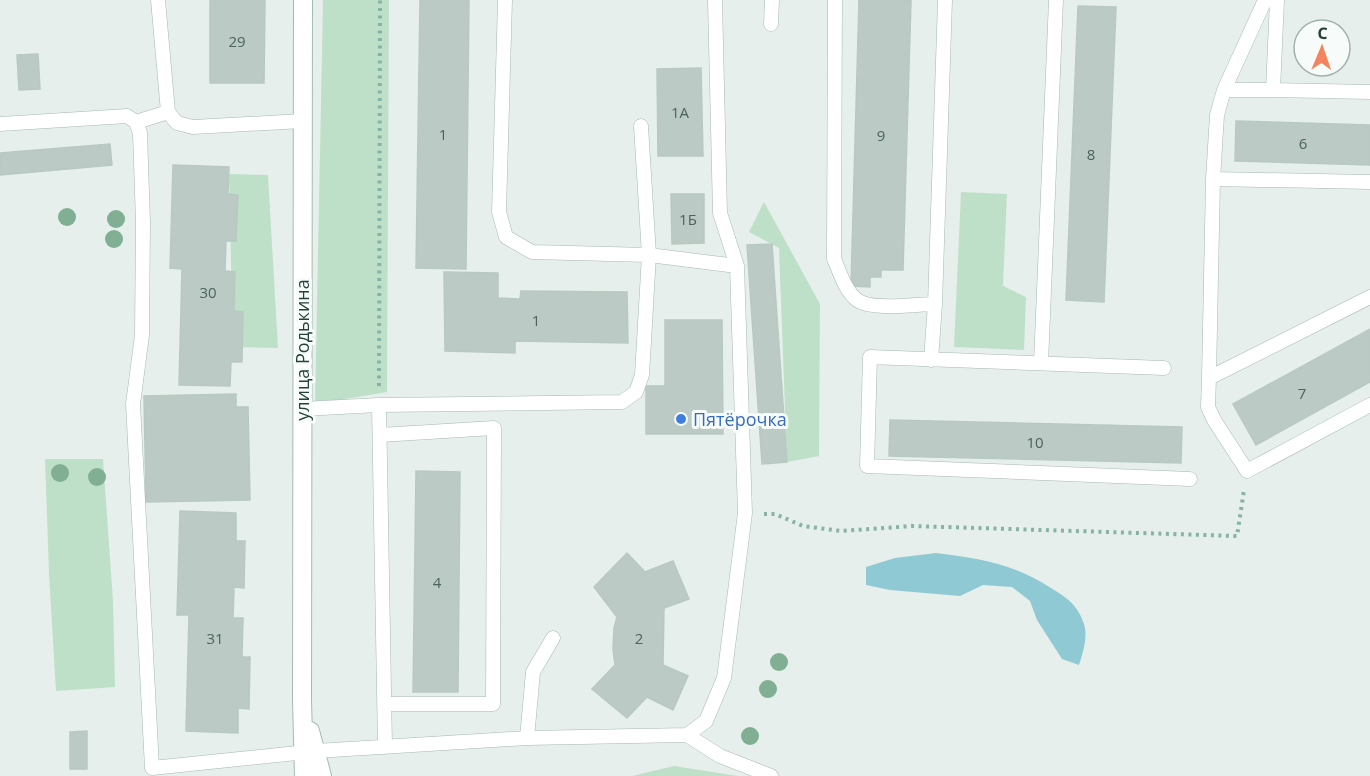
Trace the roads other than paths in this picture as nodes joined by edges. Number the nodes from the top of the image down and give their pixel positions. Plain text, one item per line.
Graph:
1 (158, 0) edge
2 (303, 0) edge
3 (505, 0) edge
4 (715, 0) edge
5 (772, 0) edge
6 (835, 0) edge
7 (945, 0) edge
8 (1056, 0) edge
9 (1265, 0) edge
10 (1277, 0) edge
11 (771, 24) dead end
12 (1224, 90) junction
13 (1273, 90) junction
14 (1370, 92) edge
15 (168, 112) junction
16 (302, 121) junction
17 (136, 122) junction
18 (0, 124) edge
19 (641, 126) dead end
20 (1213, 180) junction
21 (1370, 182) edge
22 (649, 255) junction
23 (736, 266) junction
24 (1370, 297) edge
25 (935, 304) junction
26 (931, 360) junction
27 (1041, 363) junction
28 (1164, 368) dead end
29 (1209, 378) junction
30 (379, 405) junction
31 (1370, 405) edge
32 (302, 409) junction
33 (380, 435) junction
34 (1190, 479) dead end
35 (554, 638) dead end
36 (384, 704) junction
37 (687, 735) junction
38 (527, 738) junction
39 (385, 747) junction
40 (310, 752) junction
41 (152, 772) edge
42 (304, 776) edge
43 (322, 776) edge
44 (771, 776) edge

1 - 15 lane
2 - 16 main road, улица Родькина
3 - 22 lane
4 - 23 lane
5 - 11 lane
6 - 25 lane
7 - 25 lane
8 - 27 lane
9 - 12 lane
10 - 13 lane
12 - 13 lane
12 - 20 lane
13 - 14 lane
15 - 16 lane
15 - 17 lane
16 - 32 main road, улица Родькина
17 - 18 lane
17 - 41 lane
19 - 22 lane
20 - 21 lane
20 - 29 lane
22 - 23 lane
22 - 30 lane
23 - 37 lane
24 - 29 lane
25 - 26 lane
26 - 27 lane
26 - 34 lane
27 - 28 lane
29 - 31 lane
30 - 32 lane
30 - 33 lane
32 - 40 main road, улица Родькина
33 - 36 lane
33 - 36 lane
35 - 38 lane
36 - 39 lane
37 - 38 lane
37 - 44 lane
38 - 39 lane
39 - 40 lane
40 - 41 lane
40 - 42 main road
40 - 43 main road

